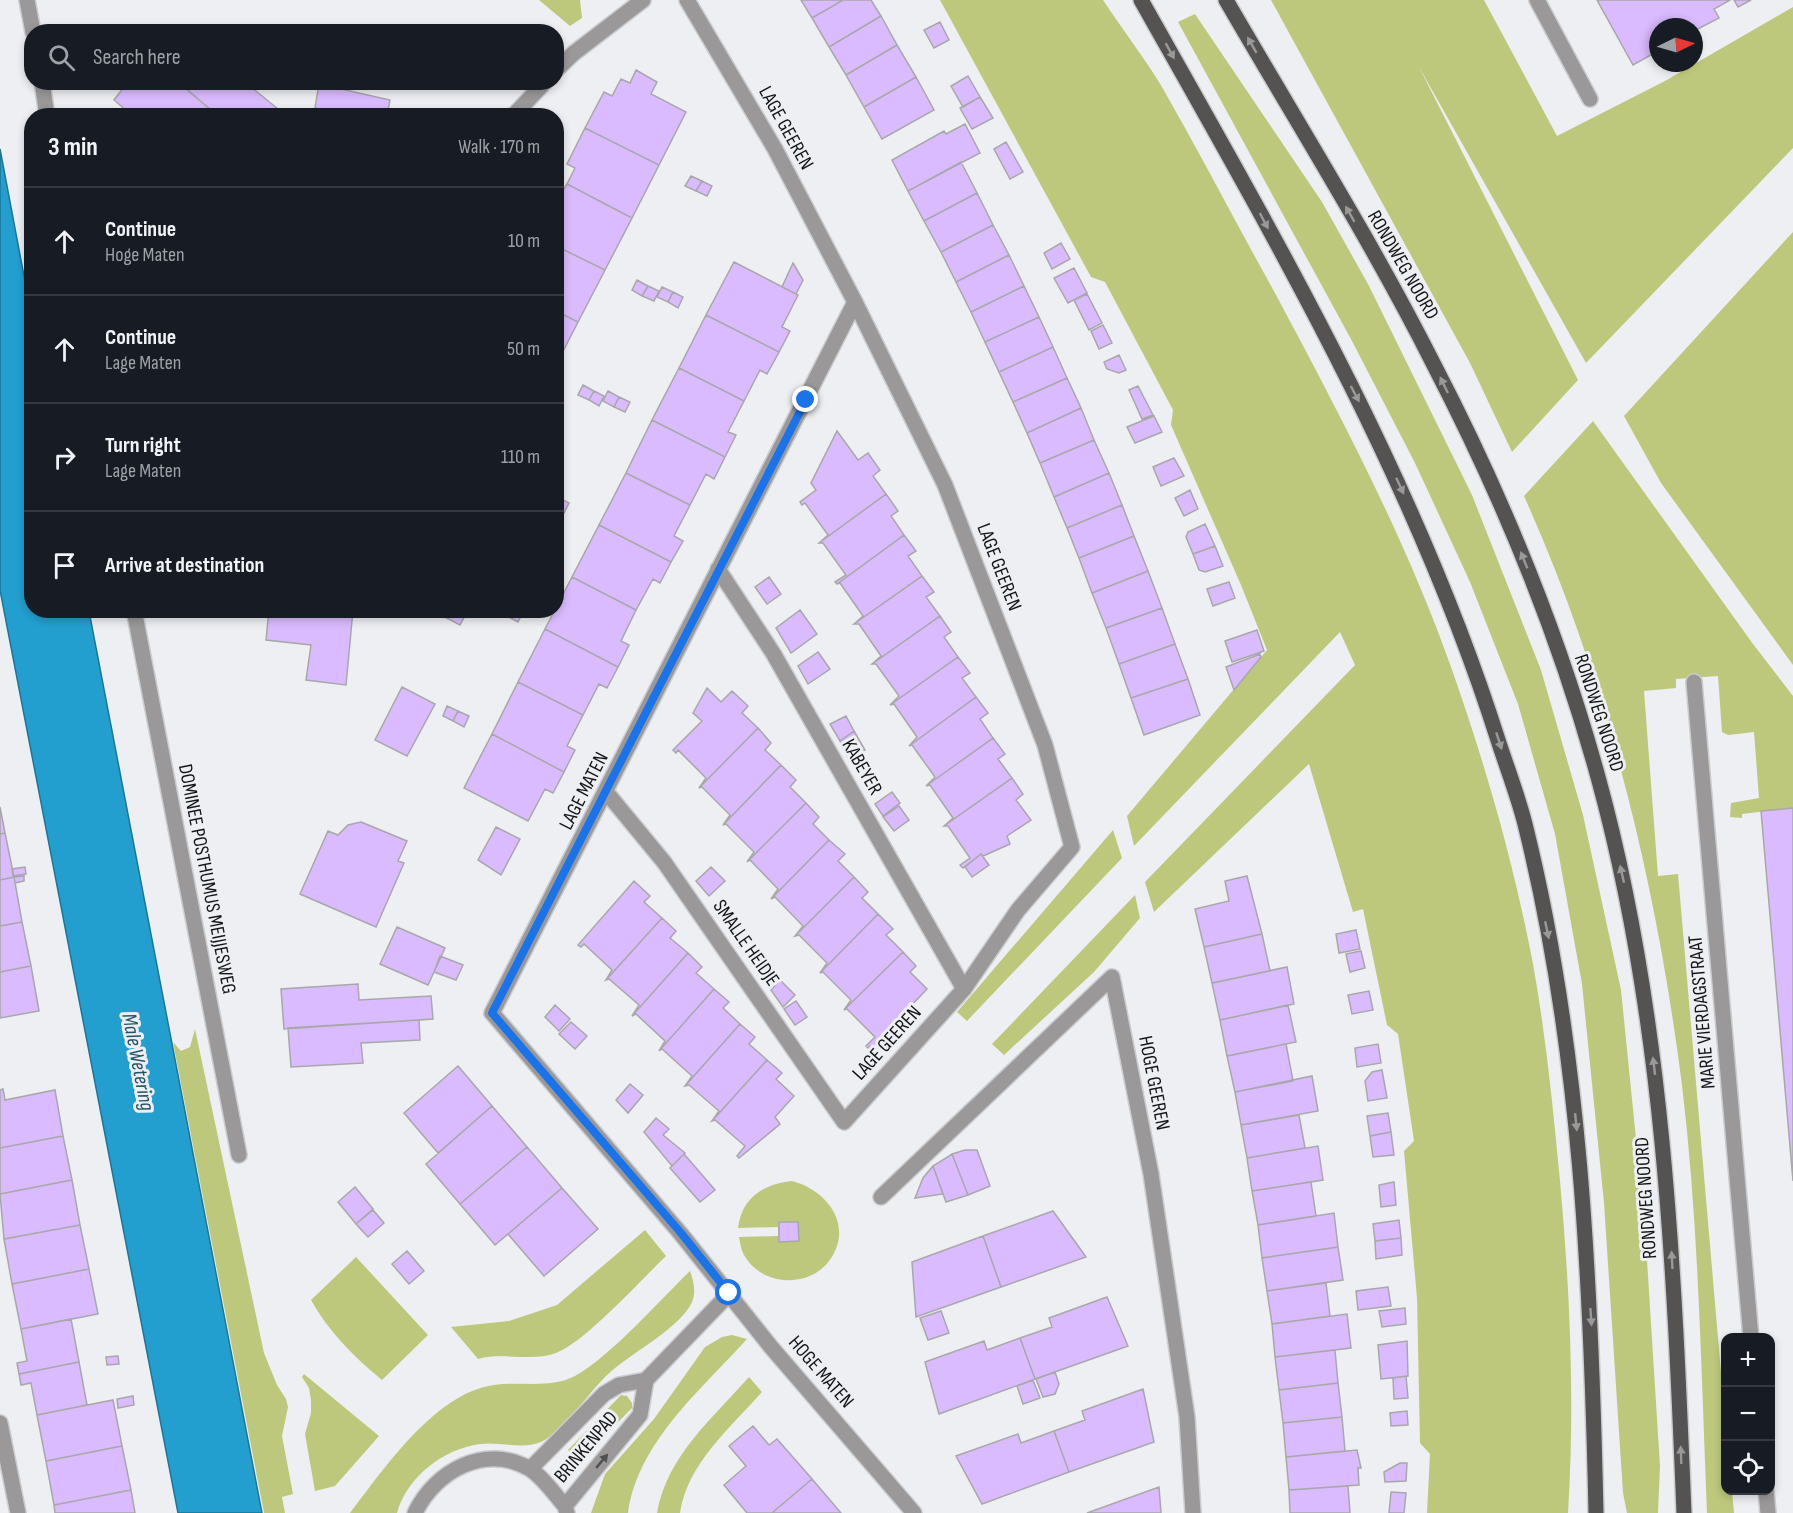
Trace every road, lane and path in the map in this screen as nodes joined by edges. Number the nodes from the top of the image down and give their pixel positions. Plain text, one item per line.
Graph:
1 (27, 0) edge
2 (643, 0) edge
3 (687, 0) edge
4 (1141, 0) edge
5 (1226, 0) edge
6 (1537, 0) edge
7 (32, 24) edge
8 (564, 62) edge
9 (43, 90) edge
10 (537, 90) edge
11 (1590, 99) dead end
12 (46, 108) edge
13 (521, 108) edge
14 (855, 302) junction
15 (718, 569) junction
16 (136, 618) edge
17 (1694, 682) dead end
18 (607, 793) junction
19 (964, 989) junction
20 (844, 1122) joint
21 (239, 1155) dead end
22 (881, 1197) dead end
23 (699, 1256) joint
24 (729, 1293) junction
25 (1751, 1333) edge
26 (646, 1380) junction
27 (0, 1423) edge
28 (530, 1469) junction
29 (1766, 1495) edge
30 (566, 1509) edge
31 (18, 1513) edge
32 (415, 1513) edge
33 (914, 1513) edge
34 (1193, 1513) edge
35 (1596, 1513) edge
36 (1684, 1513) edge
37 (1768, 1513) edge

1 - 7 street
2 - 8 street
3 - 14 street, LAGE GEEREN
4 -> 35 main road
36 -> 5 main road, RONDWEG NOORD
6 - 11 street
9 - 12 street
10 - 13 street
14 - 15 street, LAGE MATEN
14 - 19 street, LAGE GEEREN
15 - 18 street, LAGE MATEN
15 - 19 street, KABEYER
16 - 21 street, DOMINEE POSTHUMUS MEIJJESWEG
17 - 25 street, MARIE VIERDAGSTRAAT
18 - 20 street, SMALLE HEIDJE
18 - 23 street, LAGE MATEN
19 - 20 street, LAGE GEEREN
22 - 34 street, HOGE GEEREN
23 - 24 street, HOGE MATEN
24 - 26 street
24 - 33 street, HOGE MATEN
26 - 28 street, BRINKENPAD
30 -> 26 street, BRINKENPAD
27 - 31 street
28 - 30 street
28 - 32 street
29 - 37 street

